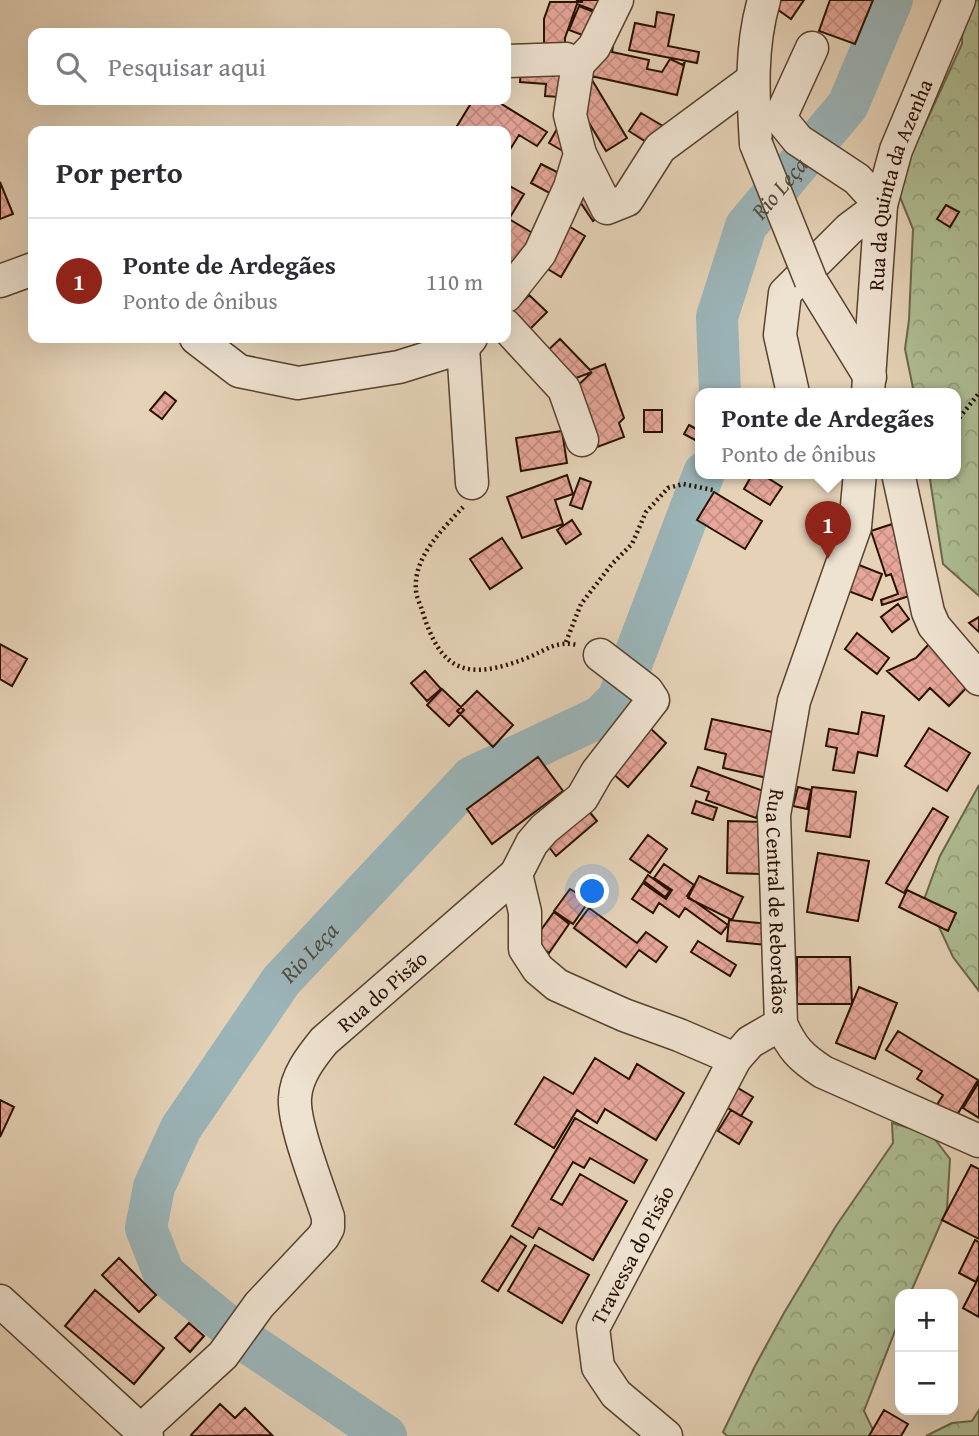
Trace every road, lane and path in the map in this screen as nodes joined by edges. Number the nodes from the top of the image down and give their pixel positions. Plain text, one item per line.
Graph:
1 (617, 0) edge
2 (764, 0) edge
3 (959, 0) edge
4 (812, 48) dead end
5 (511, 61) edge
6 (578, 64) junction
7 (752, 80) junction
8 (580, 154) junction
9 (881, 205) junction
10 (28, 271) edge
11 (0, 281) edge
12 (511, 290) edge
13 (511, 331) edge
14 (202, 343) edge
15 (464, 343) edge
16 (467, 343) edge
17 (869, 385) edge
18 (792, 388) edge
19 (979, 393) edge
20 (961, 416) edge
21 (582, 440) dead end
22 (859, 479) edge
23 (899, 479) edge
24 (472, 483) joint
25 (713, 490) dead end
26 (566, 642) junction
27 (600, 655) joint
28 (979, 679) edge
29 (516, 874) junction
30 (781, 1024) junction
31 (735, 1059) junction
32 (979, 1141) edge
33 (0, 1301) edge
34 (144, 1433) edge
35 (666, 1436) edge

1 - 6 street
2 - 7 street
3 - 9 street, Rua da Quinta da Azenha
4 - 9 street
5 - 6 street
6 - 8 street
7 - 8 street
7 - 17 street, bridge
8 - 12 street
9 - 17 street, Rua da Quinta da Azenha
9 - 18 street
10 - 11 street
13 - 21 street
14 - 15 street
16 - 24 street
19 - 20 path
22 - 30 street, Rua Central de Rebordãos
23 - 28 street
24 - 26 path
25 - 26 path
26 - 27 path
27 - 29 street
29 - 31 street
29 - 34 street, Rua do Pisão
30 - 31 street
30 - 32 street, Rua Central de Rebordãos
31 - 35 street, Travessa do Pisão
33 - 34 street

